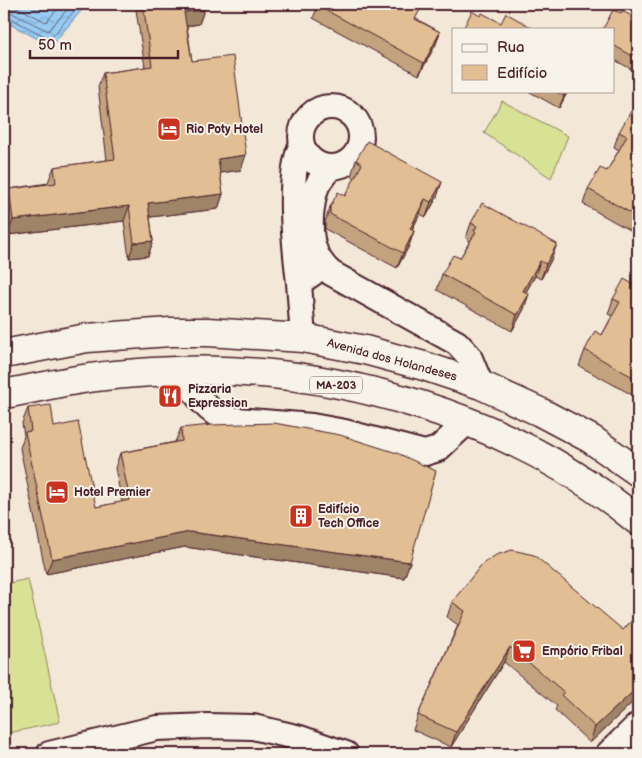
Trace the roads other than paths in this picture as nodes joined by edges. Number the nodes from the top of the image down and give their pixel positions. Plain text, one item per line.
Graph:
1 (302, 144) junction
2 (331, 167) junction
3 (331, 273) junction
4 (299, 283) junction
5 (304, 338) junction
6 (4, 354) edge
7 (180, 371) junction
8 (481, 385) junction
9 (4, 394) edge
10 (467, 422) junction
11 (638, 472) edge
12 (638, 521) edge
13 (638, 725) edge
14 (49, 754) edge
15 (346, 754) edge
16 (608, 754) edge

1 - 2 street
1 - 2 street
1 - 4 street
2 - 3 street
3 - 4 street
3 - 8 street
4 - 5 street
5 - 6 main road, Avenida dos Holandeses
5 - 8 main road, Avenida dos Holandeses
7 - 9 main road, MA-203
7 - 10 main road, MA-203
7 - 10 street
8 - 11 main road, Avenida dos Holandeses
10 - 12 main road, MA-203
13 - 16 street
14 - 15 street

